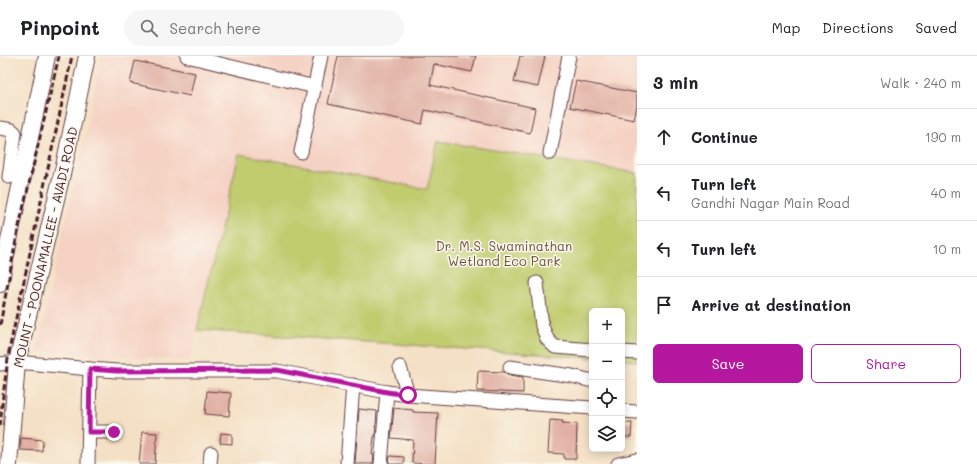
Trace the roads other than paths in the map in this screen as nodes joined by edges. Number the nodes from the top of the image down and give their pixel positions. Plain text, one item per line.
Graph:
1 (47, 56) edge
2 (87, 56) edge
3 (187, 56) edge
4 (321, 56) edge
5 (569, 56) edge
6 (315, 87) junction
7 (0, 128) edge
8 (301, 152) dead end
9 (550, 153) dead end
10 (10, 177) edge
11 (6, 229) edge
12 (537, 283) dead end
13 (0, 284) edge
14 (589, 350) edge
15 (625, 352) edge
16 (637, 354) edge
17 (18, 362) junction
18 (0, 364) edge
19 (400, 367) dead end
20 (510, 367) dead end
21 (90, 369) junction
22 (589, 379) edge
23 (354, 385) junction
24 (387, 392) junction
25 (408, 395) junction
26 (589, 408) edge
27 (625, 411) edge
28 (637, 412) edge
29 (89, 432) junction
30 (114, 432) dead end
31 (637, 460) edge
32 (9, 464) edge
33 (88, 464) edge
34 (347, 464) edge
35 (381, 464) edge
36 (618, 464) edge

1 - 10 main road
2 - 17 main road, MOUNT - POONAMALLEE - AVADI ROAD
3 - 6 street
4 - 6 street
5 - 9 street
6 - 8 street
7 - 10 street
10 - 11 main road
11 - 13 main road
12 - 14 street
15 - 16 street
17 - 18 street
17 - 21 street
17 - 32 main road, MOUNT - POONAMALLEE - AVADI ROAD
19 - 25 street
20 - 22 street
21 - 23 street
21 - 29 street
23 - 24 street
23 - 34 street
24 - 25 street
24 - 35 street
25 - 26 street
27 - 28 street
29 - 30 street
29 - 33 street
31 - 36 street

